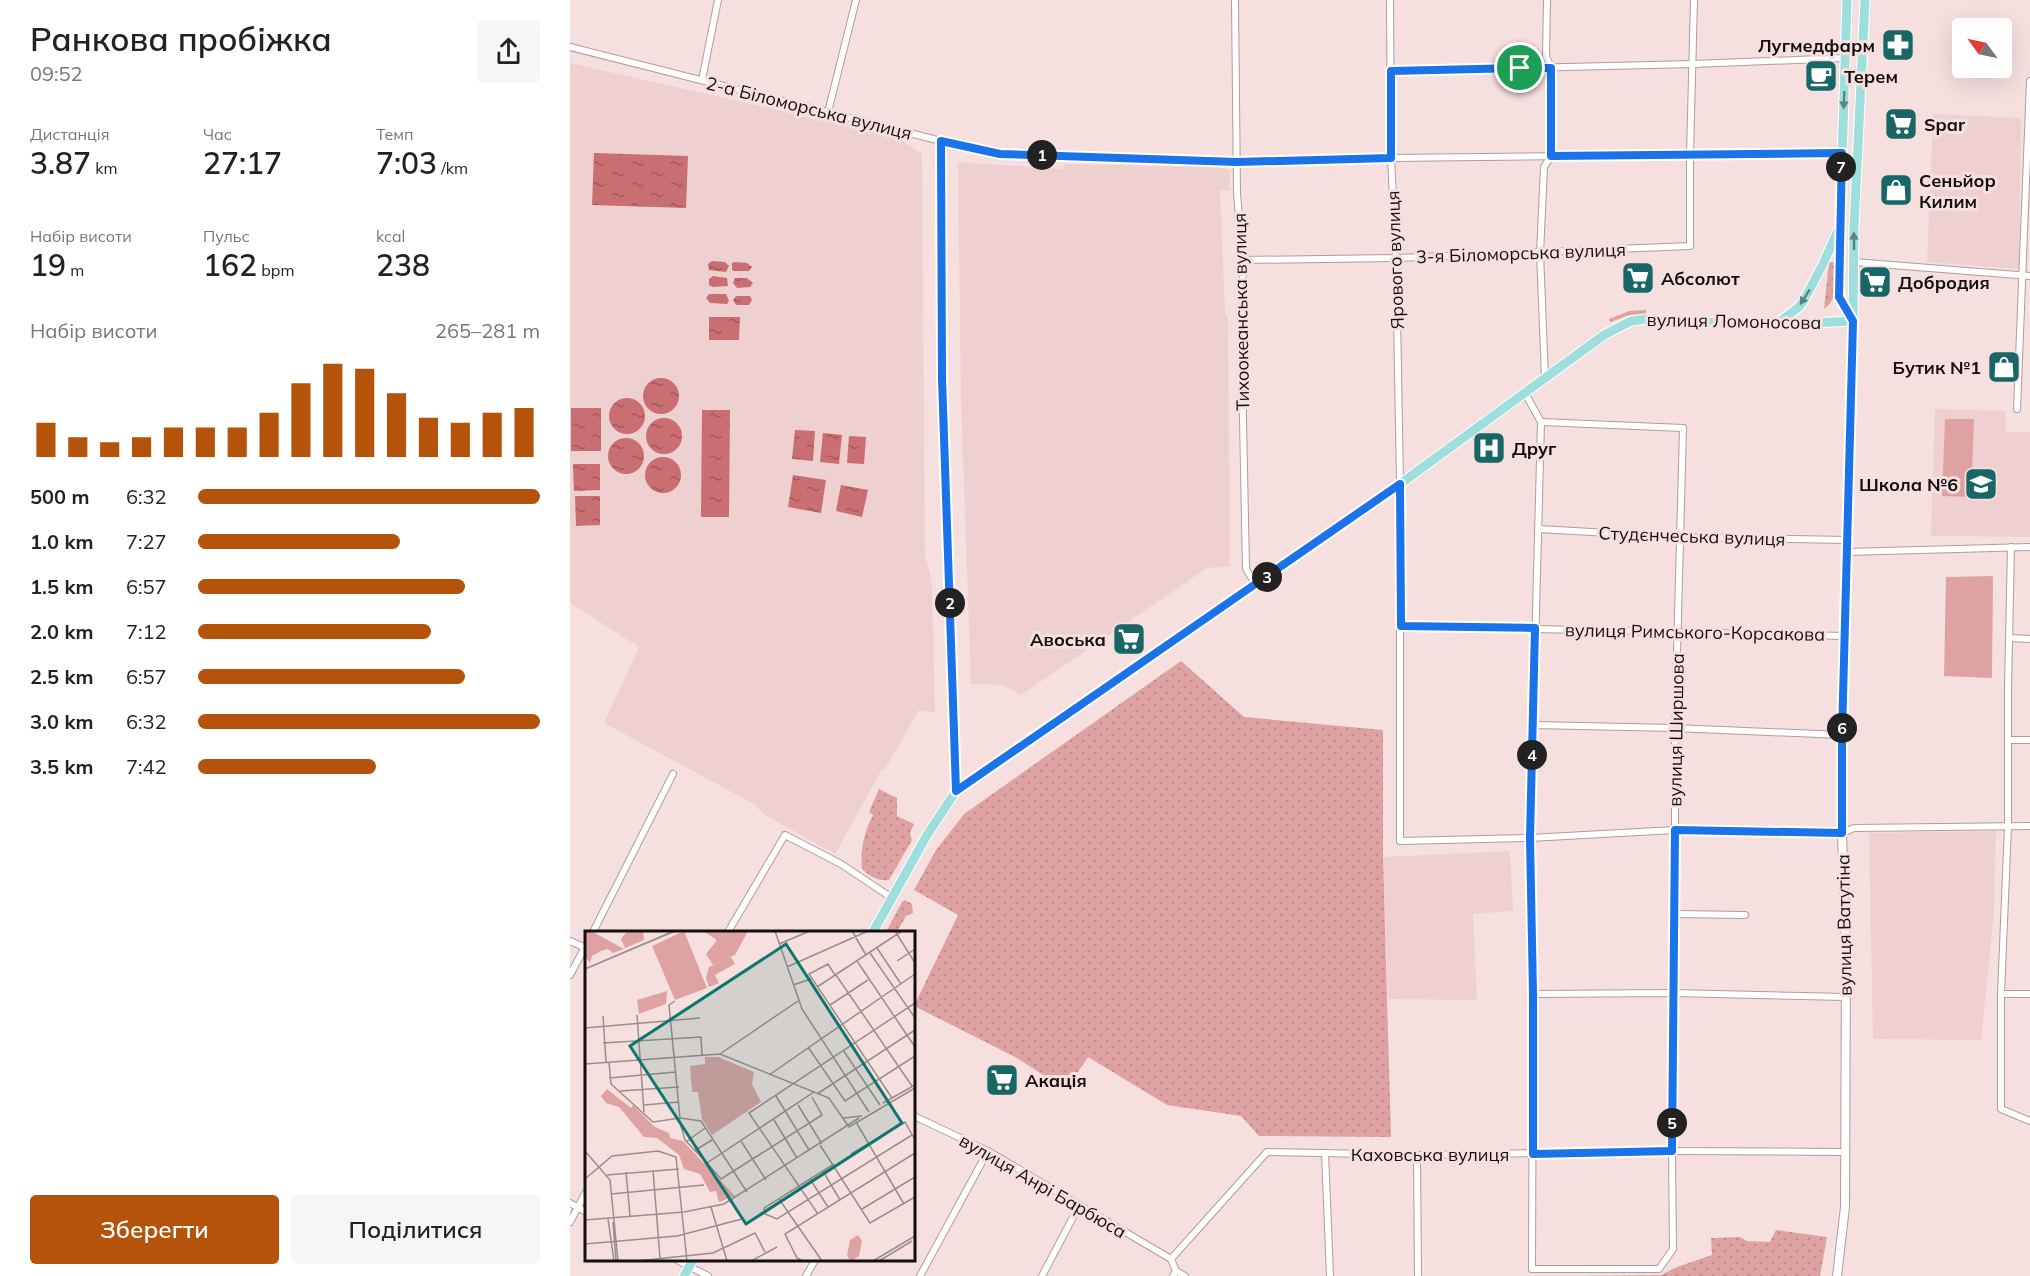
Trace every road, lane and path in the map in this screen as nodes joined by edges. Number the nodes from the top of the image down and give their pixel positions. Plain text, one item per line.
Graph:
1 (718, 0) edge
2 (856, 0) edge
3 (1235, 0) edge
4 (1390, 0) edge
5 (1547, 0) edge
6 (1694, 0) edge
7 (1847, 0) edge
8 (1865, 0) edge
9 (570, 47) edge
10 (1845, 58) junction
11 (1693, 64) junction
12 (1551, 68) junction
13 (1391, 71) junction
14 (702, 80) junction
15 (2030, 81) edge
16 (828, 112) junction
17 (941, 141) junction
18 (1842, 153) junction
19 (1690, 154) junction
20 (1551, 156) junction
21 (1391, 158) junction
22 (1237, 162) junction
23 (1840, 226) junction
24 (1540, 253) junction
25 (1396, 258) junction
26 (1243, 260) junction
27 (1854, 262) junction
28 (2026, 276) edge
29 (1853, 321) junction
30 (1775, 325) junction
31 (1545, 379) junction
32 (1525, 393) junction
33 (2017, 409) dead end
34 (1541, 422) junction
35 (1400, 484) junction
36 (1538, 529) junction
37 (1681, 537) junction
38 (1847, 540) junction
39 (2011, 547) junction
40 (2030, 547) edge
41 (1846, 552) junction
42 (1256, 585) junction
43 (1401, 626) junction
44 (1535, 628) junction
45 (1678, 633) junction
46 (1845, 636) junction
47 (2010, 638) junction
48 (2030, 639) edge
49 (1533, 725) junction
50 (1675, 728) junction
51 (1842, 735) junction
52 (2009, 740) junction
53 (2030, 740) edge
54 (673, 774) dead end
55 (956, 791) junction
56 (2008, 826) junction
57 (2030, 826) edge
58 (1675, 830) junction
59 (1842, 833) junction
60 (1530, 838) junction
61 (892, 898) junction
62 (1675, 914) junction
63 (1745, 915) dead end
64 (594, 931) edge
65 (729, 931) edge
66 (874, 931) edge
67 (570, 941) edge
68 (585, 947) edge
69 (585, 949) edge
70 (570, 975) edge
71 (1673, 993) junction
72 (1533, 994) junction
73 (2001, 994) junction
74 (2030, 994) edge
75 (1846, 997) junction
76 (915, 1116) edge
77 (2030, 1121) edge
78 (988, 1151) junction
79 (1672, 1151) junction
80 (1845, 1152) junction
81 (1325, 1154) junction
82 (1533, 1154) junction
83 (1417, 1155) junction
84 (585, 1194) edge
85 (570, 1203) edge
86 (1079, 1206) junction
87 (578, 1208) junction
88 (585, 1212) edge
89 (570, 1222) edge
90 (1171, 1259) junction
91 (814, 1261) edge
92 (691, 1263) edge
93 (1532, 1269) junction
94 (1174, 1273) edge
95 (684, 1276) edge
96 (708, 1276) edge
97 (806, 1276) edge
98 (920, 1276) edge
99 (1042, 1276) edge
100 (1185, 1276) edge
101 (1330, 1276) edge
102 (1418, 1276) edge
103 (1526, 1276) edge
104 (1837, 1276) edge

1 - 14 street
2 - 16 street
3 - 22 street, Тихоокеанська вулиця
4 - 13 street, Ярового вулиця
5 - 12 street
6 - 11 street
7 - 10 main road, вулиця Ватутіна
27 -> 8 main road, вулиця Ватутіна
9 - 14 street, 2-а Біломорська вулиця
10 - 11 street
10 -> 18 main road, вулиця Ватутіна
11 - 12 street
11 - 19 street
12 - 13 street
12 - 20 street
13 - 21 street, Ярового вулиця
14 - 16 street, 2-а Біломорська вулиця
15 - 28 street
16 - 17 street, 2-а Біломорська вулиця
17 - 22 street, 2-а Біломорська вулиця
17 - 55 street
18 - 19 street, 2-а Біломорська вулиця
18 - 23 main road, вулиця Ватутіна
19 - 20 street, 2-а Біломорська вулиця
19 - 24 street, 3-я Біломорська вулиця
20 - 21 street, 2-а Біломорська вулиця
20 - 24 street
21 - 22 street, 2-а Біломорська вулиця
21 - 25 street, Ярового вулиця
22 - 26 street, Тихоокеанська вулиця
23 - 29 street, вулиця Ватутіна
23 -> 30 main road
24 - 25 street, 3-я Біломорська вулиця
24 - 31 street
25 - 26 street, 3-я Біломорська вулиця
25 - 35 street, Ярового вулиця
26 - 42 street, Тихоокеанська вулиця
27 - 28 street
27 - 29 main road, вулиця Ватутіна
28 - 33 street
29 - 30 main road, вулиця Ломоносова
29 - 38 street, вулиця Ватутіна
30 - 31 main road, вулиця Ломоносова
31 - 32 main road, вулиця Ломоносова
32 - 34 street
32 - 35 main road, вулиця Ломоносова
34 - 36 street
34 - 37 street, вулиця Ширшова
35 - 42 main road, вулиця Ломоносова
35 - 43 street, Ярового вулиця
36 - 37 street, Студєнчеська вулиця
36 - 44 street
37 - 38 street, Студєнчеська вулиця
37 - 45 street, вулиця Ширшова
38 - 41 street, вулиця Ватутіна
39 - 40 street
39 - 41 street
39 - 47 street
41 - 46 street, вулиця Ватутіна
42 - 55 main road, вулиця Ломоносова
43 - 44 street, вулиця Римського-Корсакова
43 - 60 street, Ярового вулиця
44 - 45 street, вулиця Римського-Корсакова
44 - 49 street
45 - 46 street, вулиця Римського-Корсакова
45 - 50 street, вулиця Ширшова
46 - 51 street, вулиця Ватутіна
47 - 48 street
47 - 52 street
49 - 50 street
49 - 60 street
50 - 51 street
50 - 58 street, вулиця Ширшова
51 - 59 street, вулиця Ватутіна
52 - 53 street
52 - 56 street
54 - 64 street
55 - 61 main road, вулиця Ломоносова
56 - 57 street
56 - 59 street
56 - 73 street
58 - 59 street
58 - 60 street
58 - 62 street, вулиця Ширшова
59 - 75 street, вулиця Ватутіна
60 - 72 street
61 - 65 street
61 - 66 main road, вулиця Ломоносова
62 - 63 street
62 - 71 street, вулиця Ширшова
67 - 68 street
69 - 70 street
71 - 72 street
71 - 75 street
71 - 79 street, вулиця Ширшова
72 - 82 street
73 - 74 street
73 - 77 street
75 - 80 street, вулиця Ватутіна
76 - 78 street, вулиця Анрі Барбюса
78 - 86 street, вулиця Анрі Барбюса
78 - 98 street
79 - 80 street, Каховська вулиця
79 - 82 street, Каховська вулиця
79 - 93 street, вулиця Ширшова
80 - 104 street, вулиця Ватутіна
81 - 83 street, Каховська вулиця
81 - 90 street, Каховська вулиця
81 - 101 street
82 - 83 street, Каховська вулиця
82 - 93 street
83 - 102 street
84 - 87 street
85 - 87 street
86 - 90 street, вулиця Анрі Барбюса
86 - 99 street
87 - 88 street
87 - 89 street
90 - 94 street
91 - 97 street
92 - 95 main road
92 - 96 street
93 - 103 street
94 - 100 street

